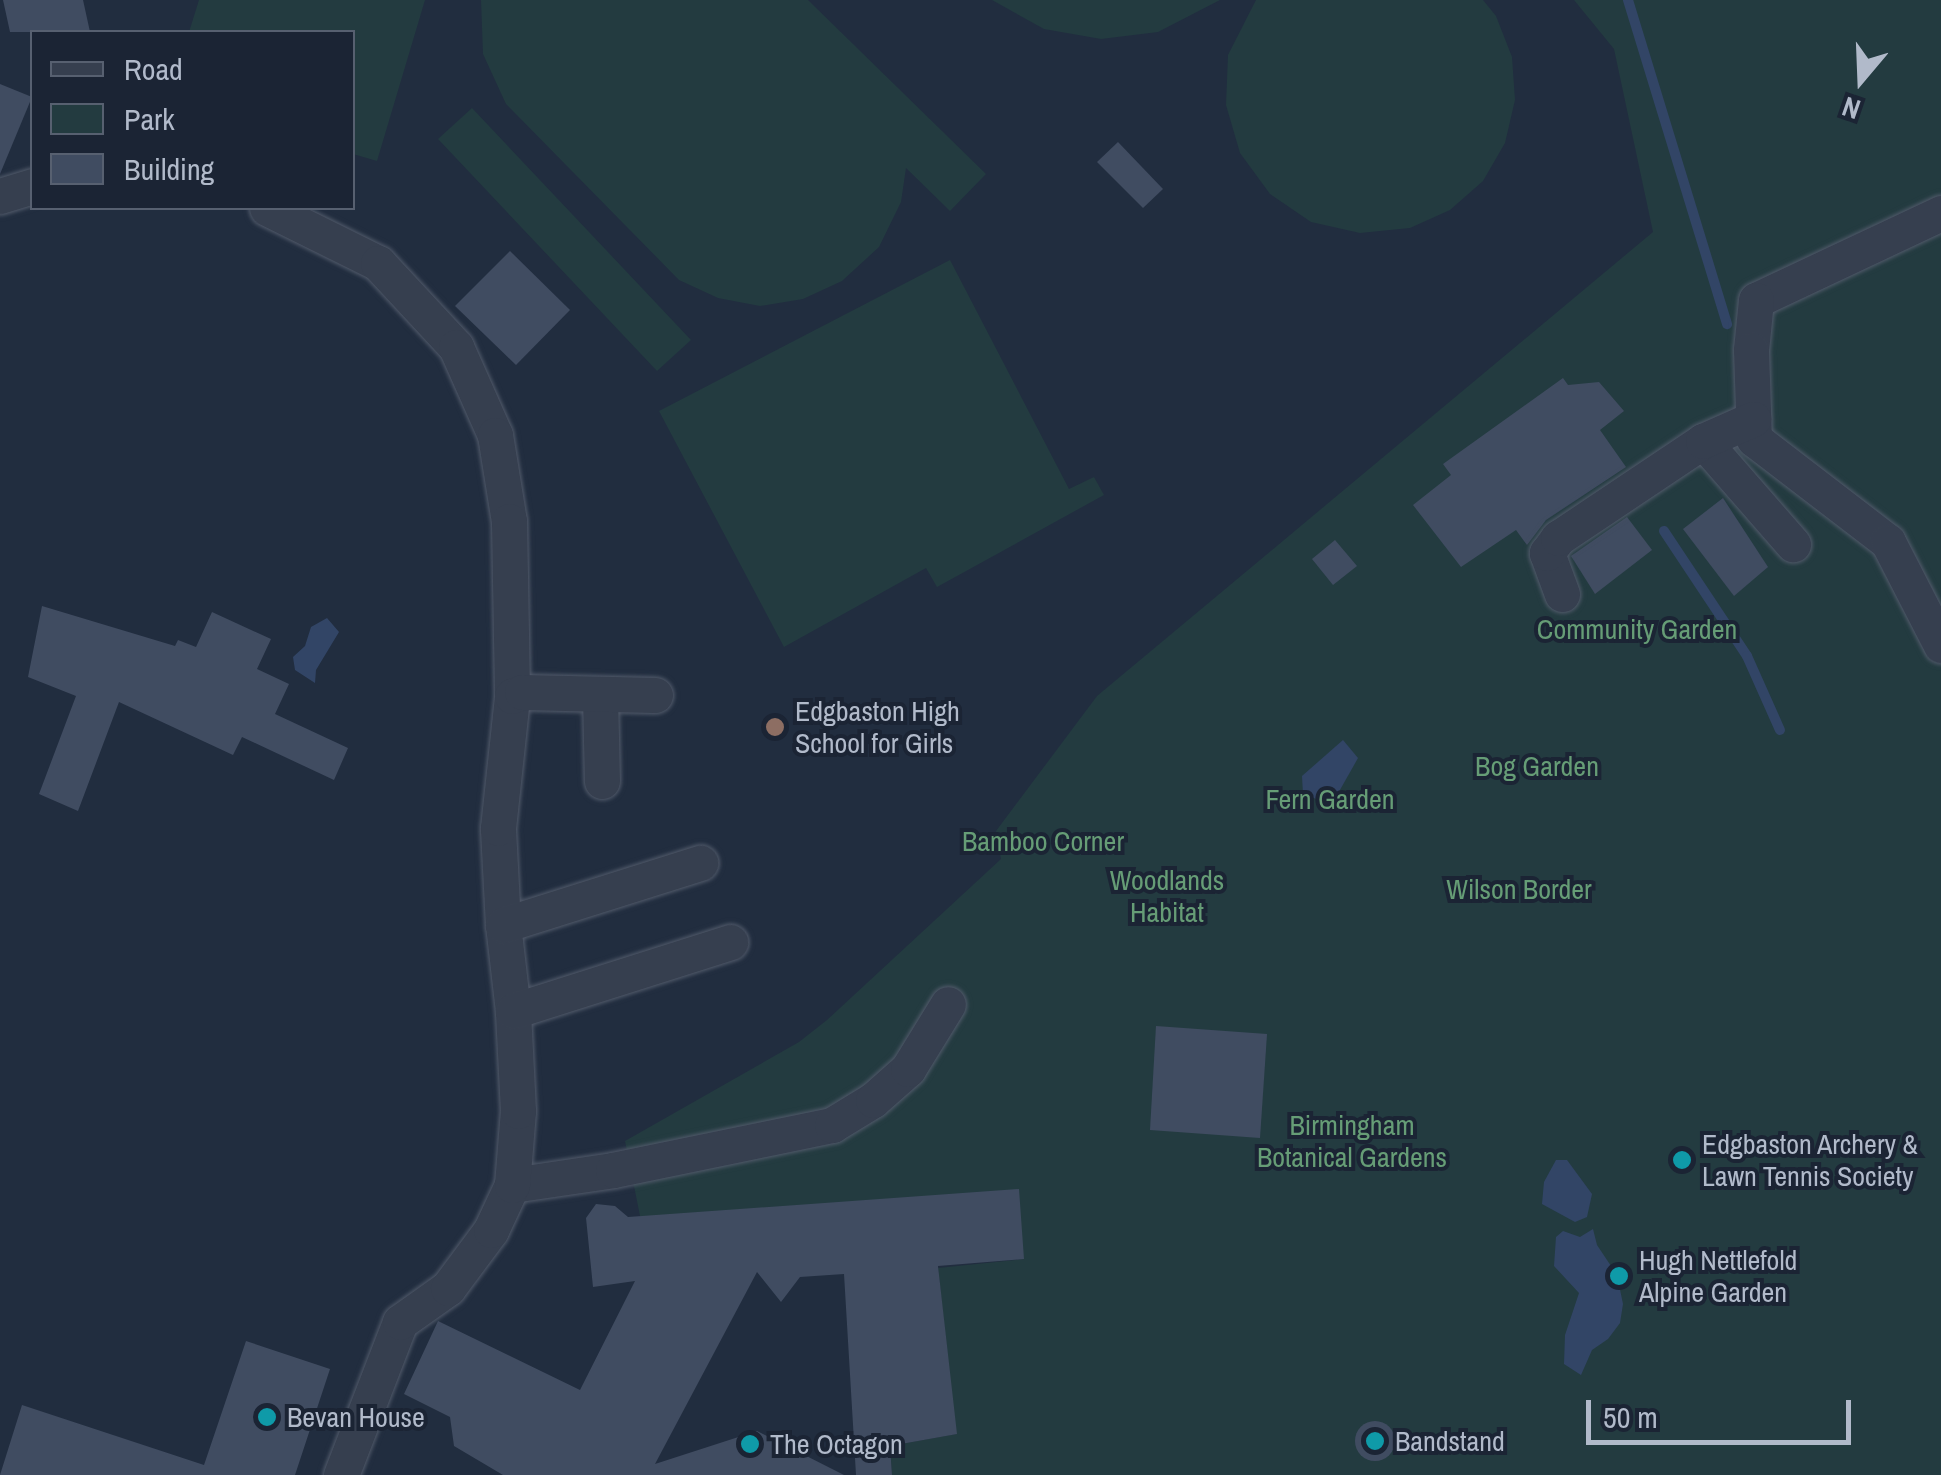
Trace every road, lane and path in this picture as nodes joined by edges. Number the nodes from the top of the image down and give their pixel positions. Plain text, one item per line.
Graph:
1 (30, 187) edge
2 (0, 196) edge
3 (271, 210) edge
4 (1941, 213) edge
5 (1753, 419) junction
6 (1703, 441) junction
7 (1792, 544) dead end
8 (1562, 594) dead end
9 (1941, 645) edge
10 (655, 694) dead end
11 (600, 695) junction
12 (512, 696) junction
13 (602, 780) dead end
14 (700, 863) dead end
15 (503, 925) junction
16 (730, 942) dead end
17 (948, 1004) dead end
18 (512, 1011) junction
19 (512, 1184) junction
20 (341, 1475) edge

1 - 2 lane
3 - 12 lane
4 - 5 lane
5 - 6 lane
5 - 9 lane
6 - 7 lane
6 - 8 lane
10 - 11 lane
11 - 12 lane
11 - 13 lane
12 - 15 lane
14 - 15 lane
15 - 18 lane
16 - 18 lane
17 - 19 lane
18 - 19 lane
19 - 20 lane

